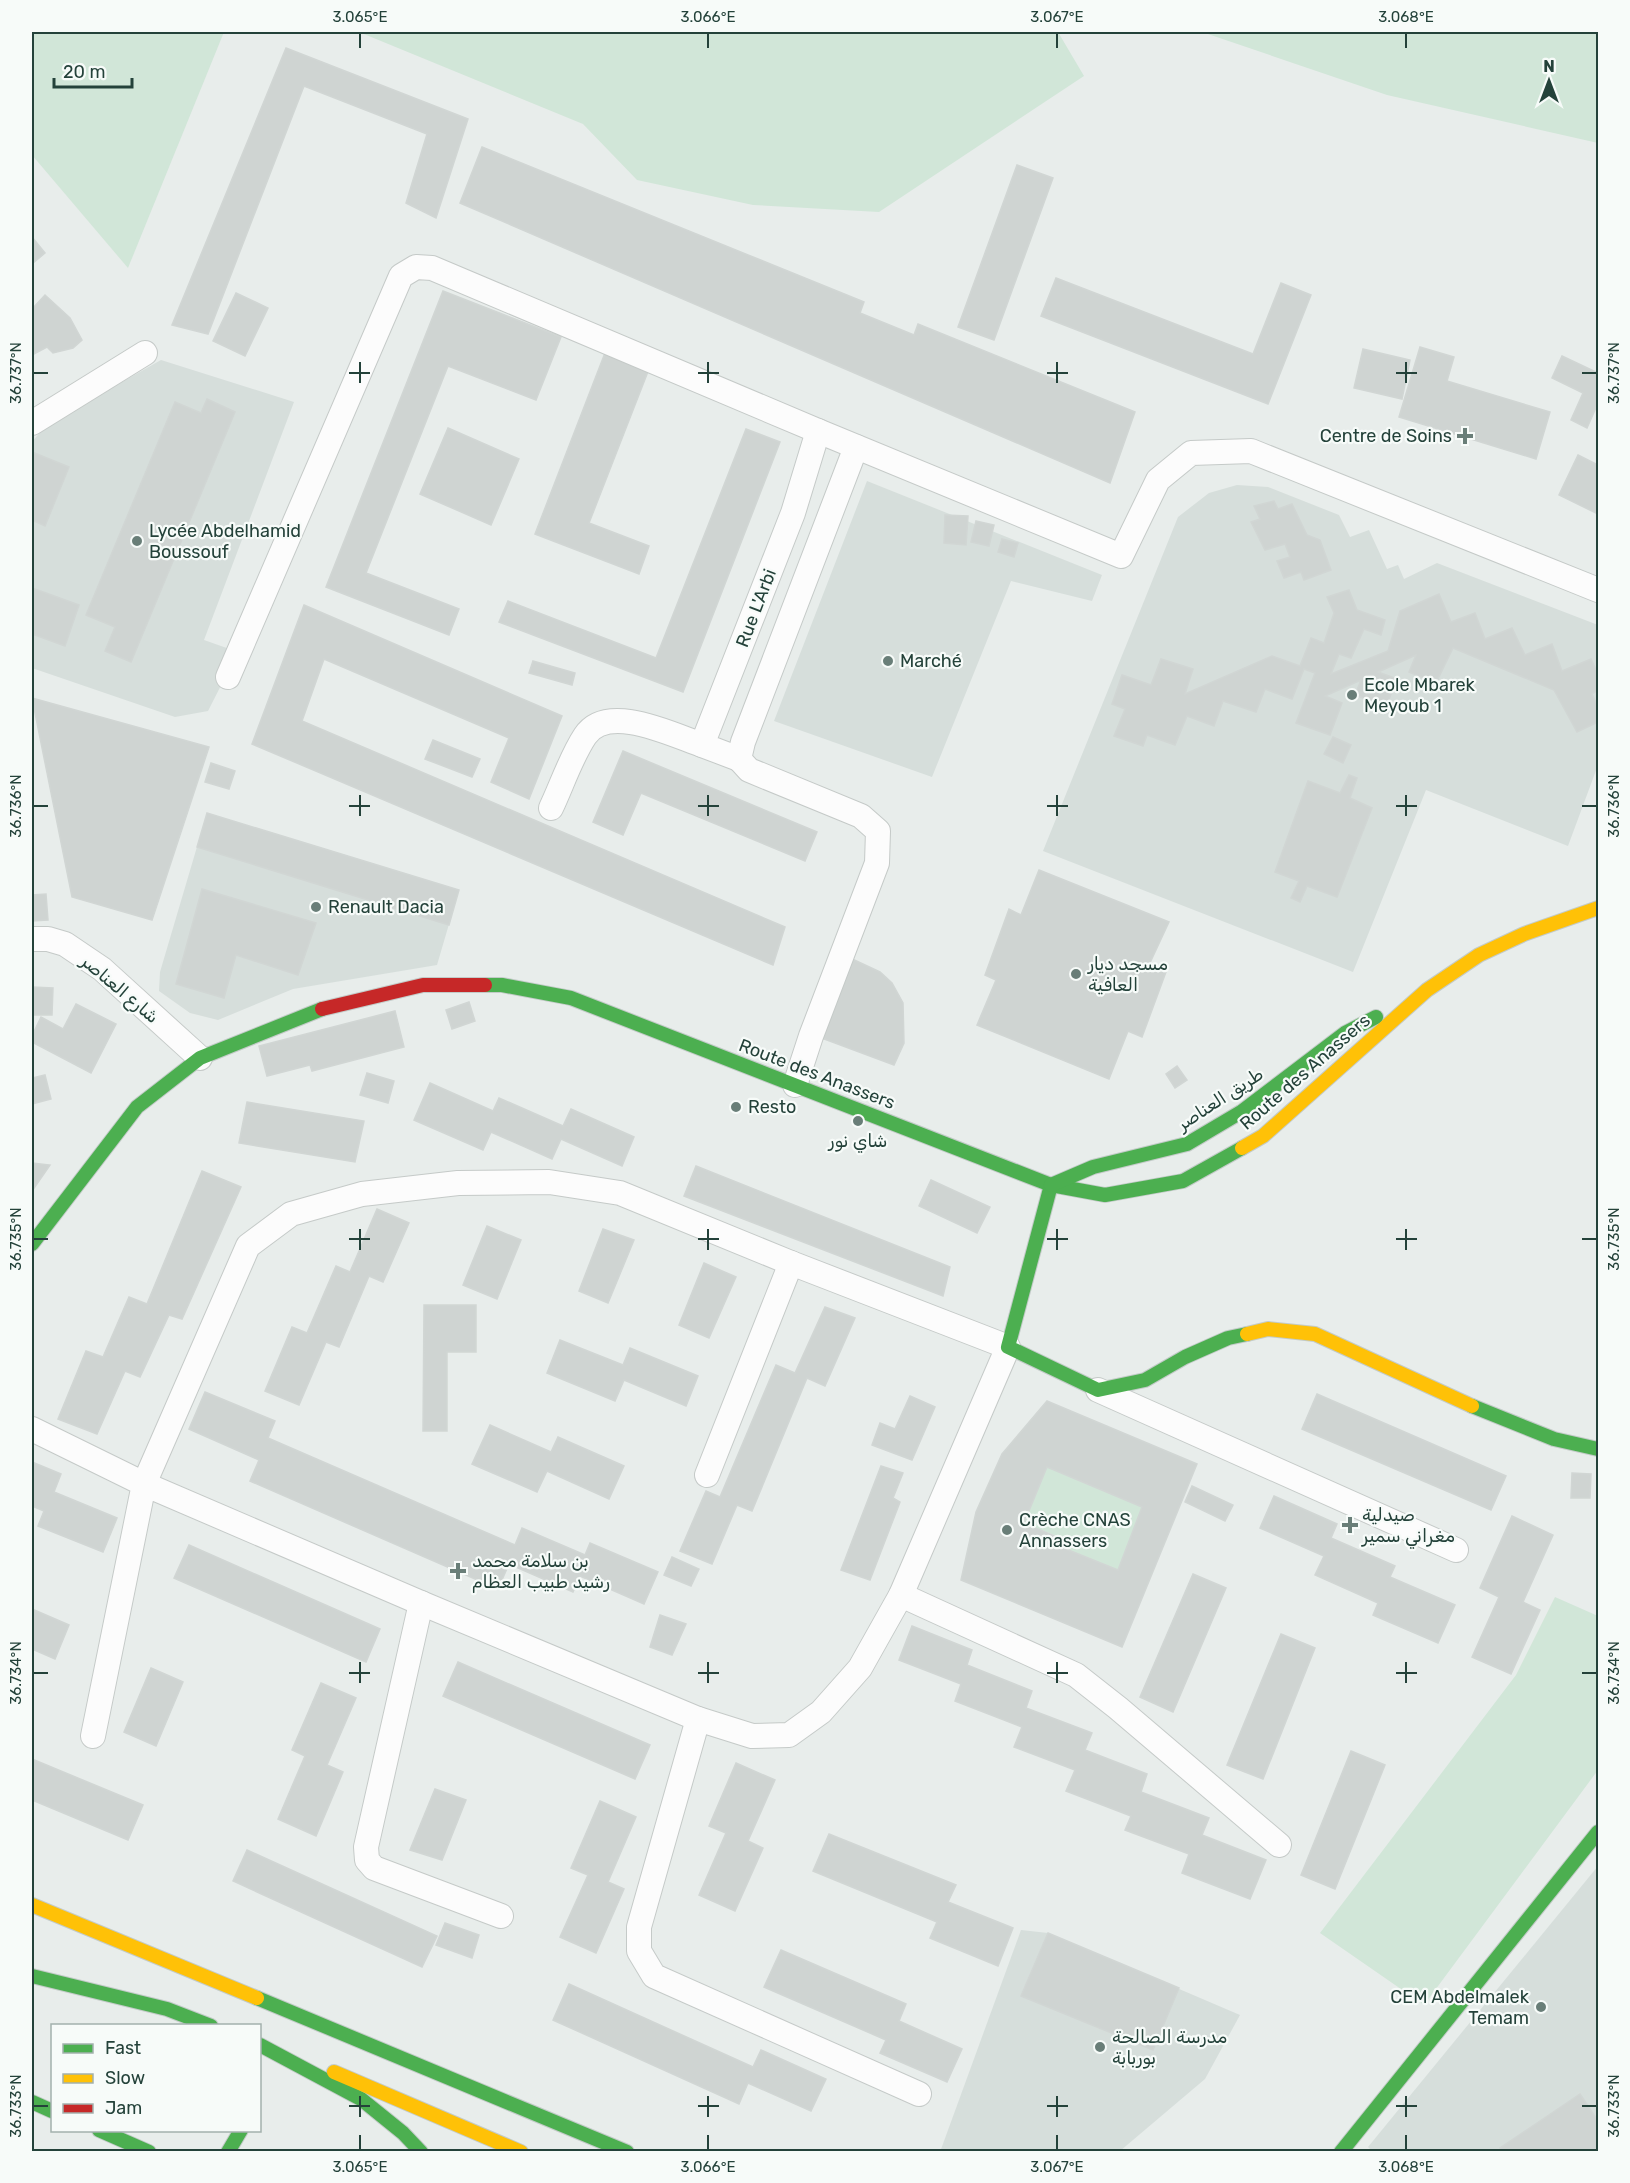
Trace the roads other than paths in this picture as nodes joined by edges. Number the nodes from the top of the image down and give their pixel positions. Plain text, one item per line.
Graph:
1 (145, 353) dead end
2 (32, 423) edge
3 (818, 431) junction
4 (856, 447) junction
5 (1599, 590) edge
6 (228, 677) dead end
7 (702, 745) junction
8 (740, 759) junction
9 (551, 808) dead end
10 (1599, 908) edge
11 (32, 939) edge
12 (1427, 990) junction
13 (200, 1058) junction
14 (795, 1085) junction
15 (1051, 1185) junction
16 (32, 1244) edge
17 (791, 1263) junction
18 (1008, 1347) junction
19 (1098, 1390) junction
20 (32, 1429) edge
21 (1599, 1449) edge
22 (707, 1475) dead end
23 (144, 1484) junction
24 (1456, 1550) dead end
25 (901, 1595) junction
26 (421, 1604) junction
27 (698, 1719) junction
28 (93, 1736) dead end
29 (1599, 1832) edge
30 (1279, 1845) dead end
31 (32, 1905) edge
32 (501, 1916) dead end
33 (32, 1976) edge
34 (167, 2009) junction
35 (189, 2024) edge
36 (208, 2024) edge
37 (261, 2044) edge
38 (261, 2045) edge
39 (919, 2094) dead end
40 (32, 2102) edge
41 (51, 2111) edge
42 (104, 2132) edge
43 (240, 2132) edge
44 (149, 2151) edge
45 (228, 2151) edge
46 (421, 2151) edge
47 (521, 2151) edge
48 (627, 2151) edge
49 (1341, 2151) edge

1 - 2 street
3 - 4 street
3 - 6 street
3 - 7 street, Rue L'Arbi
4 - 5 street
4 - 8 street
7 - 8 street
7 - 9 street
8 - 14 street
10 - 12 main road, Route des Anassers
11 - 13 street, شارع العناصر
12 - 15 main road, طريق العناصر
12 - 15 main road, Route des Anassers
13 - 14 main road, Route des Anassers
13 - 16 main road, Route des Anassers
14 - 15 main road, Route des Anassers
15 - 18 main road
17 - 18 street
17 - 22 street
17 - 23 street
18 - 19 main road
18 - 25 street
19 - 21 main road
19 - 24 street
20 - 23 street
23 - 26 street
23 - 28 street
25 - 27 street
25 - 30 street
26 - 27 street
26 - 32 street
27 - 39 street
29 - 49 main road
31 - 48 main road
33 - 34 main road
34 - 35 main road
34 - 36 main road
37 - 47 main road
38 - 46 main road
40 - 41 main road
42 - 44 main road
43 - 45 main road

